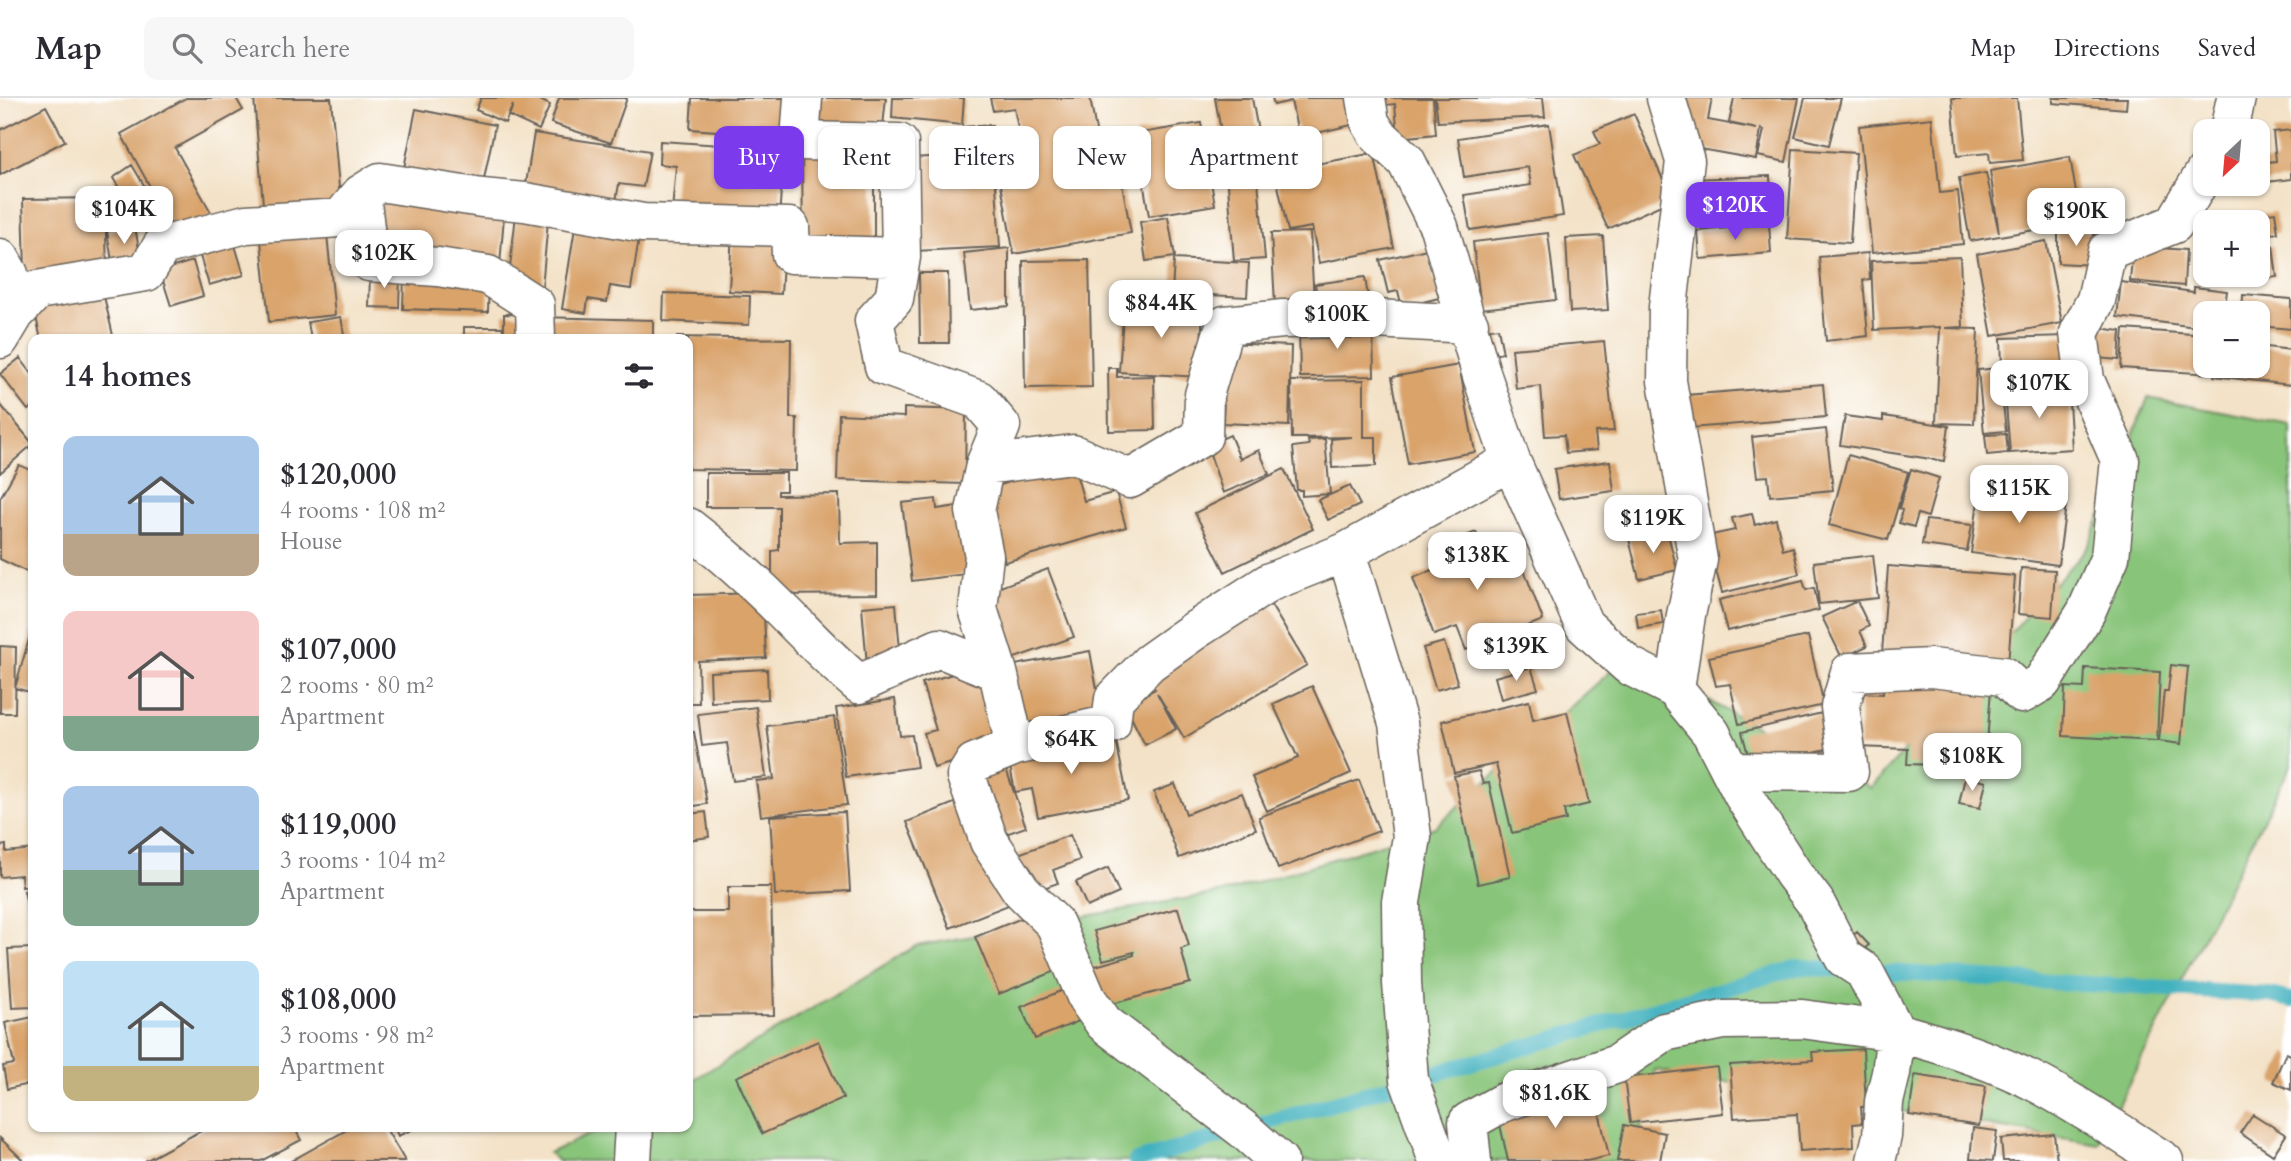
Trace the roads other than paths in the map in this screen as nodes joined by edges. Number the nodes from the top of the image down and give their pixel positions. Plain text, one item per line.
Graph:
1 (803, 98) edge
2 (1366, 98) edge
3 (1666, 98) edge
4 (2236, 98) edge
5 (2232, 119) edge
6 (2193, 192) edge
7 (361, 194) junction
8 (901, 257) junction
9 (0, 258) edge
10 (1469, 324) junction
11 (8, 326) edge
12 (536, 334) edge
13 (1511, 461) junction
14 (985, 466) junction
15 (693, 531) edge
16 (1346, 552) junction
17 (998, 672) junction
18 (1675, 690) junction
19 (1015, 746) junction
20 (1731, 771) junction
21 (1896, 1032) junction
22 (634, 1132) edge
23 (632, 1161) edge
24 (1279, 1161) edge
25 (1438, 1161) edge
26 (1472, 1161) edge
27 (1876, 1161) edge
28 (2164, 1161) edge

1 - 8 street
2 - 10 street
3 - 18 street
4 - 5 street
6 - 20 street
7 - 8 street
7 - 11 street
7 - 12 street
8 - 14 street
9 - 11 street
10 - 13 street
10 - 14 street
13 - 16 street
13 - 18 street
14 - 17 street
15 - 17 street
16 - 19 street
16 - 25 street
17 - 19 street
18 - 20 street
19 - 24 street
20 - 21 street
21 - 26 street
21 - 27 street
21 - 28 street
22 - 23 street

